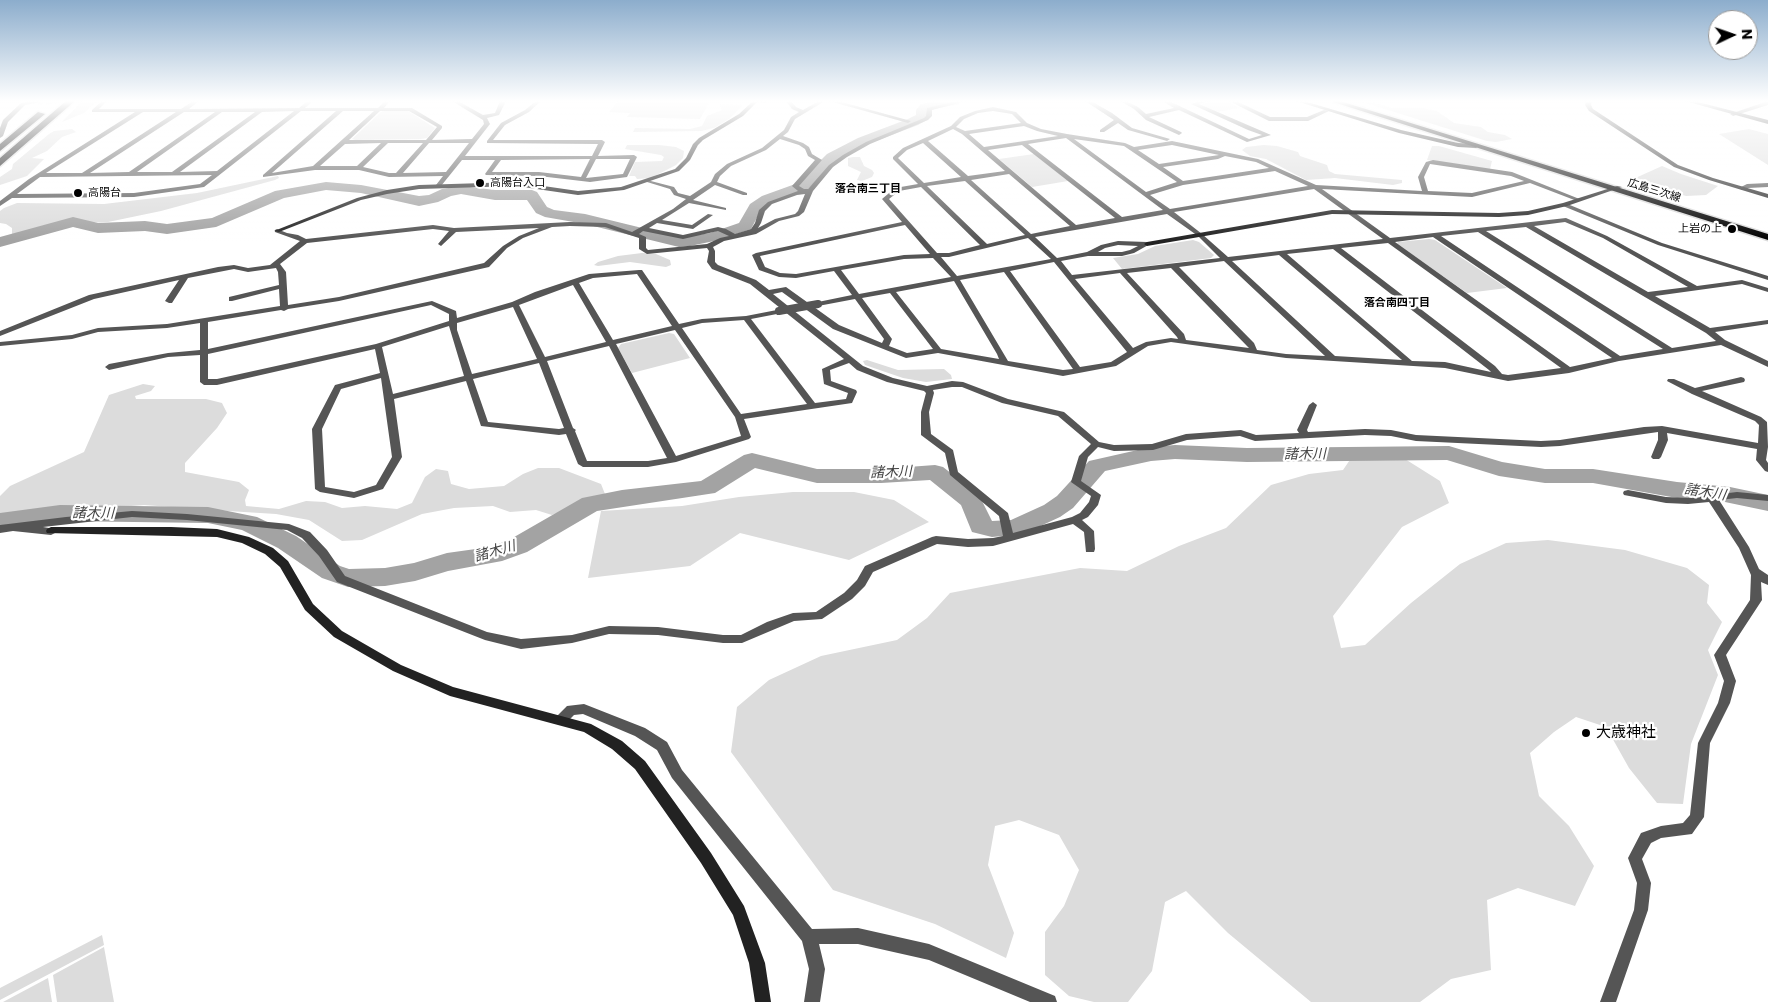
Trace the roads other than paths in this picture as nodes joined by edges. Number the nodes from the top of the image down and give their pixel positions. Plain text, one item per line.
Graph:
1 (17, 148) edge
2 (83, 148) edge
3 (124, 148) edge
4 (167, 148) edge
5 (210, 148) edge
6 (252, 148) edge
7 (297, 148) edge
8 (338, 148) edge
9 (379, 148) edge
10 (422, 148) edge
11 (468, 148) edge
12 (599, 148) edge
13 (694, 148) edge
14 (766, 148) edge
15 (807, 148) edge
16 (860, 148) edge
17 (908, 148) edge
18 (933, 148) edge
19 (983, 148) edge
20 (1030, 148) edge
21 (1083, 148) edge
22 (1133, 148) edge
23 (1195, 148) edge
24 (1482, 148) edge
25 (1490, 148) edge
26 (1646, 148) edge
27 (1224, 154) junction
28 (460, 158) junction
29 (500, 158) junction
30 (594, 158) junction
31 (0, 163) edge
32 (1158, 166) junction
33 (315, 168) junction
34 (360, 168) junction
35 (1276, 169) junction
36 (1009, 172) junction
37 (220, 173) junction
38 (84, 174) junction
39 (129, 174) junction
40 (174, 174) junction
41 (448, 174) junction
42 (39, 175) junction
43 (398, 175) junction
44 (967, 178) junction
45 (582, 180) junction
46 (649, 181) junction
47 (1532, 181) junction
48 (714, 183) junction
49 (1182, 184) junction
50 (439, 185) junction
51 (923, 185) junction
52 (1768, 185) edge
53 (1315, 187) junction
54 (1616, 188) junction
55 (1742, 188) junction
56 (803, 190) junction
57 (745, 194) dead end
58 (1146, 194) junction
59 (1426, 194) junction
60 (10, 196) junction
61 (1768, 196) edge
62 (689, 200) junction
63 (1579, 200) junction
64 (0, 204) edge
65 (1565, 205) junction
66 (724, 209) dead end
67 (1168, 211) junction
68 (1348, 212) junction
69 (710, 216) dead end
70 (1120, 219) junction
71 (656, 222) junction
72 (905, 223) junction
73 (1526, 224) junction
74 (549, 226) junction
75 (1075, 227) junction
76 (454, 230) junction
77 (1479, 230) junction
78 (639, 231) junction
79 (729, 233) junction
80 (1768, 233) edge
81 (1200, 235) junction
82 (1434, 235) junction
83 (1029, 236) junction
84 (1768, 238) edge
85 (1388, 240) junction
86 (305, 241) junction
87 (441, 244) dead end
88 (1147, 244) junction
89 (709, 246) junction
90 (985, 246) junction
91 (1335, 246) junction
92 (1281, 253) junction
93 (1088, 254) junction
94 (936, 256) junction
95 (1226, 259) junction
96 (1056, 260) junction
97 (277, 264) junction
98 (1173, 265) junction
99 (837, 270) junction
100 (1006, 270) junction
101 (1122, 271) junction
102 (186, 275) junction
103 (1071, 277) junction
104 (1768, 278) edge
105 (956, 279) junction
106 (575, 282) junction
107 (282, 286) junction
108 (1695, 288) junction
109 (1768, 290) edge
110 (892, 291) junction
111 (767, 294) junction
112 (1646, 295) junction
113 (858, 297) junction
114 (232, 299) dead end
115 (169, 301) dead end
116 (516, 304) junction
117 (284, 309) junction
118 (746, 318) junction
119 (204, 320) junction
120 (1768, 322) edge
121 (454, 323) junction
122 (676, 328) junction
123 (1708, 332) junction
124 (0, 334) edge
125 (1183, 342) junction
126 (1722, 342) junction
127 (611, 343) junction
128 (0, 344) edge
129 (378, 346) junction
130 (885, 347) junction
131 (1670, 350) junction
132 (1132, 351) junction
133 (204, 352) junction
134 (938, 352) junction
135 (1254, 352) junction
136 (1332, 358) junction
137 (1619, 359) junction
138 (542, 360) junction
139 (849, 360) junction
140 (1004, 362) junction
141 (1409, 362) junction
142 (1768, 364) edge
143 (109, 367) dead end
144 (1078, 370) junction
145 (1569, 370) junction
146 (384, 375) junction
147 (1499, 376) junction
148 (469, 378) junction
149 (1741, 380) dead end
150 (1671, 381) dead end
151 (927, 389) junction
152 (1695, 392) junction
153 (389, 397) junction
154 (1313, 405) dead end
155 (814, 406) junction
156 (738, 417) junction
157 (1662, 429) junction
158 (571, 430) junction
159 (1304, 435) junction
160 (1096, 444) junction
161 (1763, 447) junction
162 (1656, 457) dead end
163 (673, 460) junction
164 (1768, 469) edge
165 (1628, 493) dead end
166 (1712, 497) junction
167 (1768, 498) edge
168 (1075, 520) junction
169 (13, 528) junction
170 (0, 529) edge
171 (1009, 538) junction
172 (1090, 550) dead end
173 (1753, 570) junction
174 (1768, 582) edge
175 (561, 720) junction
176 (809, 937) junction
177 (763, 1002) edge
178 (812, 1002) edge
179 (1049, 1002) edge
180 (1608, 1002) edge

1 - 31 highway
2 - 42 street
3 - 38 street
4 - 39 street
5 - 40 street
6 - 37 street
7 - 33 street
8 - 33 street
9 - 34 street
10 - 43 street
11 - 28 street
12 - 30 street
13 - 46 street
14 - 48 street
15 - 56 street
16 - 56 street
17 - 51 street
18 - 44 street
19 - 36 street
20 - 70 street
21 - 58 street
22 - 32 street
23 - 27 street
24 - 54 main road, 広島三次線
25 - 54 main road, 広島三次線
26 - 55 street
27 - 32 street
27 - 35 street
28 - 29 street
28 - 41 street
29 - 30 street
29 - 45 street
30 - 45 street
30 - 45 street
32 - 49 street
33 - 34 street
34 - 43 street
35 - 49 street
35 - 53 street
36 - 44 street
36 - 75 street
37 - 40 street
37 - 60 street
38 - 39 street
38 - 42 street
39 - 40 street
41 - 43 street
41 - 50 street
42 - 60 street
44 - 51 street
44 - 83 street
46 - 50 street
46 - 62 street
47 - 59 street
47 - 59 street
47 - 63 street
48 - 57 street
48 - 62 street
49 - 58 street
50 - 86 street
51 - 72 street
51 - 90 street
52 - 55 street
53 - 59 street
53 - 67 street
53 - 68 street
54 - 63 street
54 - 80 main road, 広島三次線
54 - 84 main road, 広島三次線
55 - 61 street
56 - 79 street
56 - 79 street
58 - 67 street
60 - 64 street
62 - 66 street
62 - 71 street
63 - 65 street
65 - 68 street
65 - 104 street
67 - 70 street
67 - 81 street
68 - 81 street
68 - 85 street
69 - 71 street
70 - 75 street
71 - 78 street
72 - 94 street
72 - 99 street
73 - 77 street
73 - 108 street
73 - 112 street
74 - 76 street
74 - 78 street
74 - 117 street
75 - 83 street
76 - 86 street
76 - 87 street
77 - 82 street
77 - 131 street
78 - 79 street
78 - 89 street
79 - 89 street
81 - 88 street
81 - 95 street
82 - 85 street
82 - 137 street
83 - 90 street
83 - 96 street
85 - 91 street
85 - 145 street
86 - 97 street
88 - 93 street
88 - 93 street
89 - 111 street
90 - 94 street
91 - 92 street
91 - 147 street
92 - 95 street
92 - 141 street
93 - 96 street
94 - 99 street
94 - 105 street
95 - 98 street
95 - 136 street
96 - 100 street
96 - 103 street
97 - 102 street
97 - 107 street
98 - 101 street
98 - 135 street
99 - 113 street
100 - 105 street
100 - 144 street
101 - 103 street
101 - 125 street
102 - 115 street
102 - 124 street
103 - 132 street
105 - 110 street
105 - 140 street
106 - 116 street
106 - 122 street
106 - 127 street
107 - 114 street
107 - 117 street
108 - 109 street
108 - 112 street
110 - 113 street
110 - 134 street
111 - 130 street
111 - 139 street
112 - 123 street
113 - 118 street, bridge
113 - 130 street
116 - 121 street
116 - 138 street
117 - 119 street
118 - 122 street
118 - 155 street
119 - 128 street
119 - 133 street
120 - 123 street
121 - 129 street
121 - 133 street
121 - 148 street
122 - 127 street
122 - 156 street
123 - 126 street
125 - 132 street
125 - 135 street
126 - 131 street
126 - 142 street
127 - 138 street
127 - 163 street
129 - 133 street
129 - 146 street
130 - 134 street
131 - 137 street
132 - 144 street
133 - 143 street
134 - 140 street
135 - 136 street
136 - 141 street
137 - 145 street
138 - 148 street
138 - 158 street
139 - 151 street
139 - 155 street
140 - 144 street
141 - 147 street
145 - 147 street
146 - 153 street
146 - 153 street
148 - 153 street
148 - 158 street
149 - 152 street
150 - 152 street
151 - 160 street
151 - 171 street
152 - 161 street
154 - 159 street
155 - 156 street
156 - 163 street
157 - 159 street
157 - 161 street
157 - 162 street
158 - 163 street
159 - 160 street
160 - 168 street
161 - 164 street
165 - 166 street
166 - 167 street
166 - 173 street
168 - 171 street
168 - 172 street
169 - 170 street
169 - 171 street
169 - 175 street
173 - 174 street
173 - 180 street
175 - 176 street
175 - 177 street
176 - 178 street
176 - 179 street

